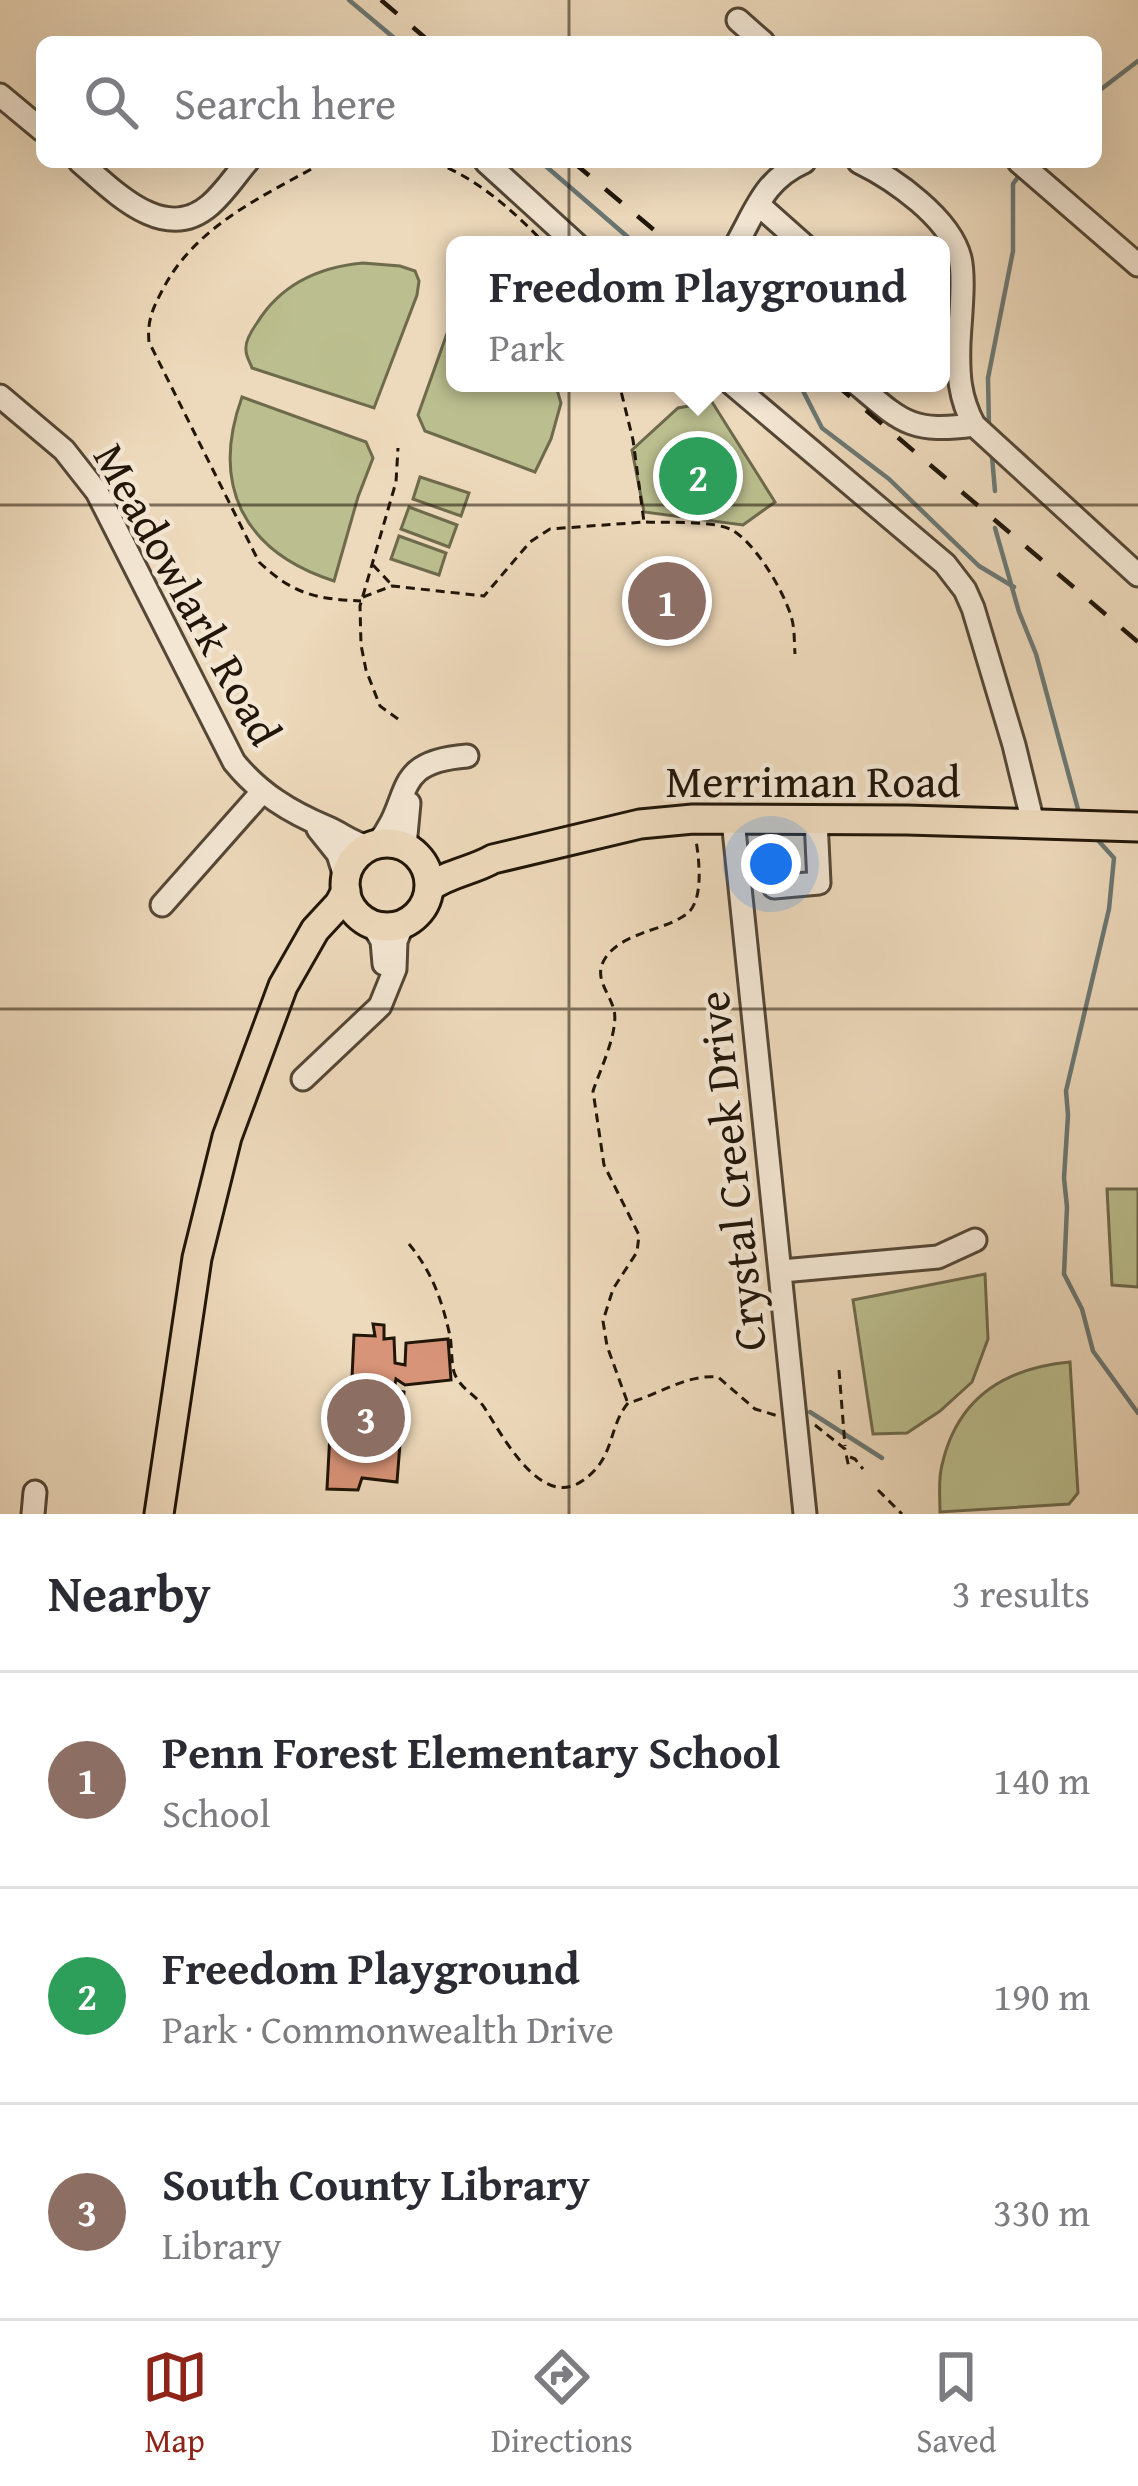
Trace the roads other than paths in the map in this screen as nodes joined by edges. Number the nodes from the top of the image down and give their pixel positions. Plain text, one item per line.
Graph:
1 (739, 20) dead end
2 (756, 36) edge
3 (0, 95) edge
4 (36, 125) edge
5 (88, 168) edge
6 (243, 168) edge
7 (493, 168) edge
8 (792, 168) edge
9 (869, 168) edge
10 (1025, 168) edge
11 (758, 205) junction
12 (567, 236) edge
13 (741, 236) edge
14 (794, 236) edge
15 (948, 236) edge
16 (950, 239) edge
17 (1138, 265) edge
18 (950, 386) edge
19 (742, 392) edge
20 (867, 392) edge
21 (0, 396) edge
22 (960, 396) junction
23 (974, 425) junction
24 (1138, 575) edge
25 (467, 756) dead end
26 (262, 792) junction
27 (733, 820) junction
28 (816, 820) junction
29 (1034, 823) junction
30 (314, 824) junction
31 (1138, 827) edge
32 (771, 851) dead end
33 (401, 857) junction
34 (346, 886) junction
35 (162, 905) dead end
36 (369, 922) junction
37 (403, 924) junction
38 (310, 941) junction
39 (390, 981) junction
40 (303, 1079) dead end
41 (975, 1240) dead end
42 (782, 1271) junction
43 (159, 1514) edge
44 (806, 1514) edge

1 - 2 street
3 - 4 street
5 - 6 street
7 - 12 street
8 - 11 street
9 - 15 street
10 - 17 street
11 - 13 street
11 - 14 street
16 - 22 street
18 - 22 street
19 - 29 street
20 - 23 street
21 - 26 street, Meadowlark Road
22 - 23 street
23 - 24 street
25 - 33 street
26 - 30 street, Meadowlark Road
26 - 35 street
27 - 28 main road, Merriman Road
27 - 33 main road, Merriman Road
27 - 42 street, Crystal Creek Drive
28 - 29 main road, Merriman Road
28 - 32 street
29 - 31 main road, Merriman Road
30 - 33 street, Meadowlark Road
30 - 34 street, Meadowlark Road
33 - 34 main road
33 - 37 main road
34 - 36 main road
34 - 38 main road
36 - 37 main road
36 - 38 main road
36 - 39 street
37 - 39 street
38 - 43 main road
39 - 40 street
41 - 42 street
42 - 44 street, Crystal Creek Drive

